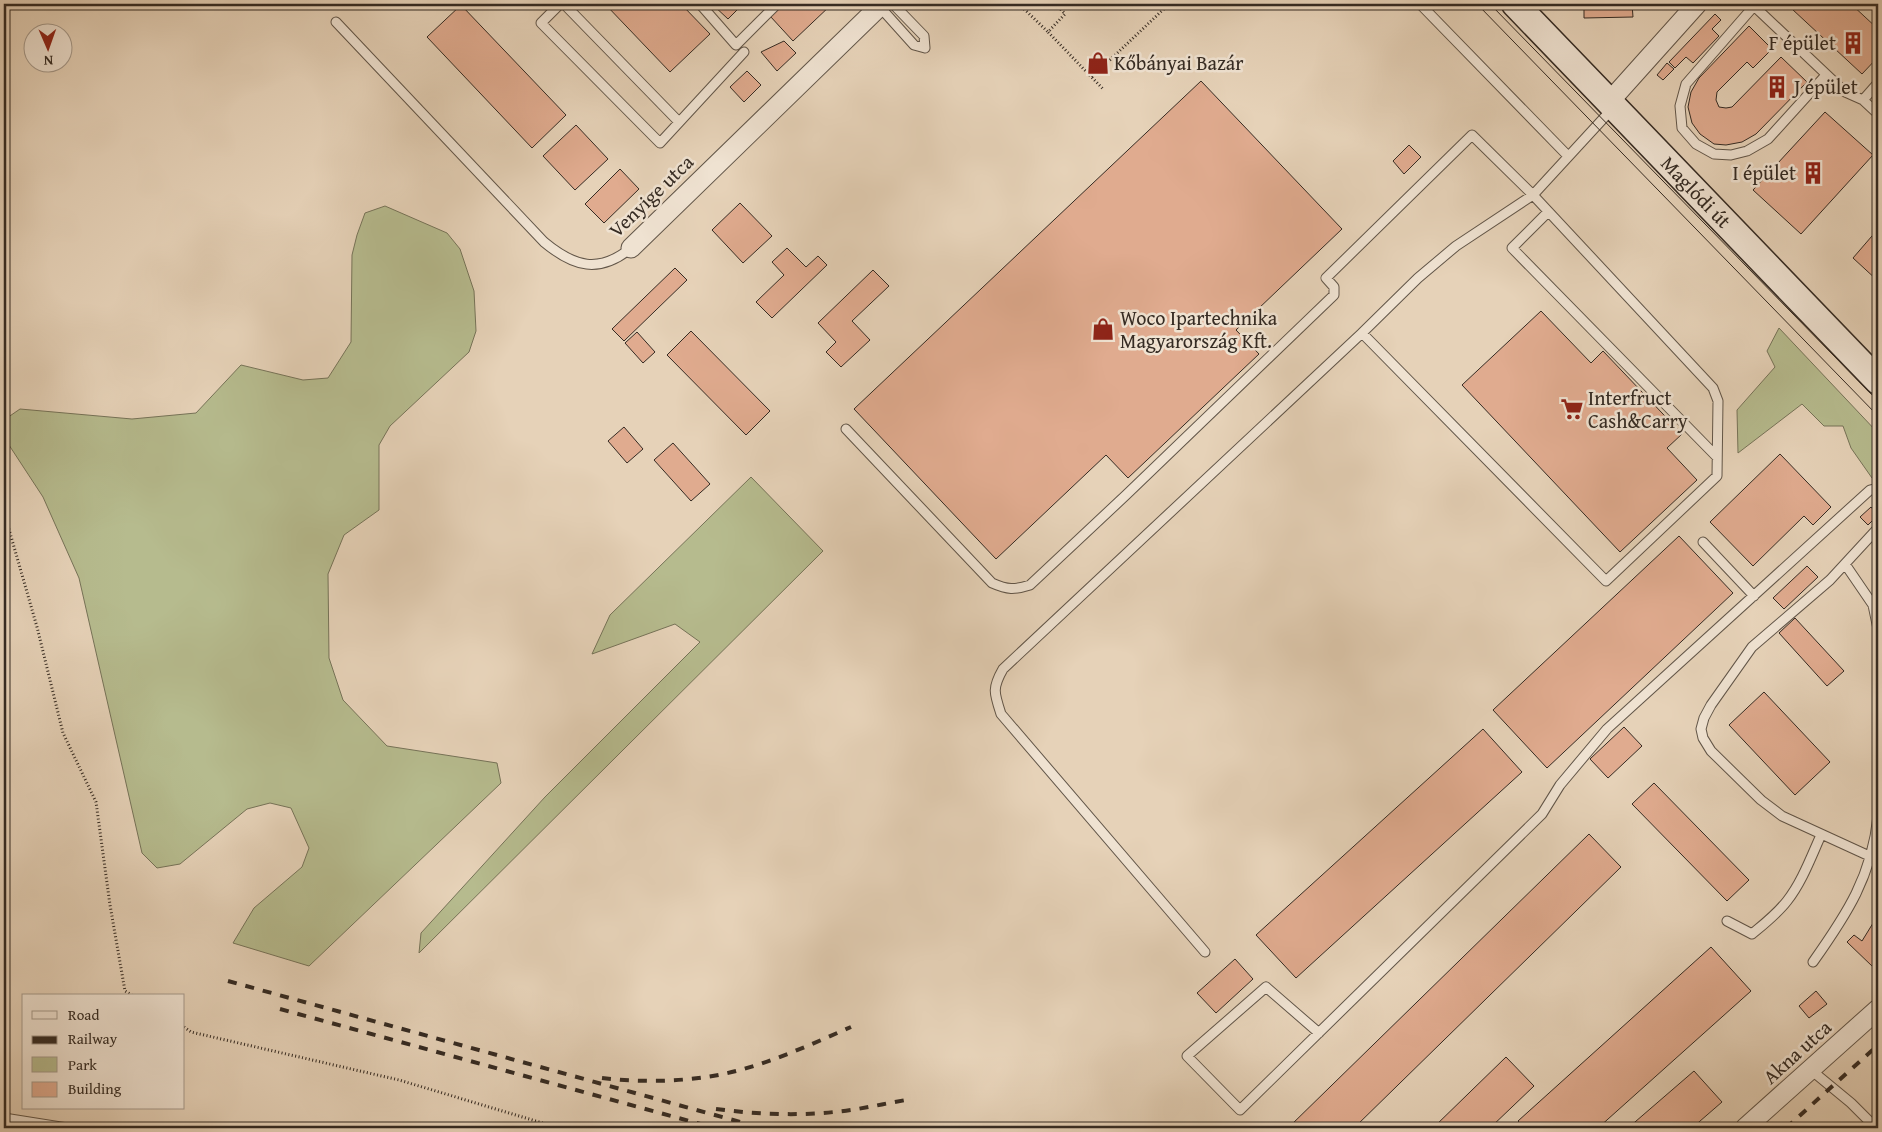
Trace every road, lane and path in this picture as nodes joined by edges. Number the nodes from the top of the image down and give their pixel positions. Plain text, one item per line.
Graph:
1 (545, 4) edge
2 (560, 4) edge
3 (564, 4) edge
4 (700, 4) edge
5 (776, 4) edge
6 (1019, 4) edge
7 (1056, 4) edge
8 (1169, 4) edge
9 (1420, 4) edge
10 (1515, 4) edge
11 (1697, 4) edge
12 (885, 5) edge
13 (1753, 5) edge
14 (552, 11) junction
15 (336, 22) dead end
16 (1048, 32) junction
17 (744, 52) dead end
18 (1826, 75) junction
19 (1092, 77) junction
20 (1878, 83) edge
21 (1104, 90) dead end
22 (1862, 100) junction
23 (1612, 103) junction
24 (1878, 114) edge
25 (678, 122) junction
26 (1568, 156) junction
27 (1532, 195) junction
28 (1548, 212) junction
29 (631, 248) joint
30 (1362, 333) junction
31 (1878, 381) edge
32 (846, 429) dead end
33 (1717, 457) junction
34 (1878, 488) edge
35 (4, 512) edge
36 (1877, 532) edge
37 (1703, 542) dead end
38 (1845, 564) junction
39 (1754, 596) junction
40 (1878, 628) edge
41 (1878, 816) edge
42 (1821, 835) junction
43 (1877, 835) edge
44 (1875, 858) edge
45 (1727, 920) dead end
46 (1205, 952) dead end
47 (1813, 962) dead end
48 (130, 994) edge
49 (1878, 1009) edge
50 (185, 1028) edge
51 (1319, 1033) junction
52 (1811, 1070) junction
53 (4, 1118) edge
54 (66, 1128) edge
55 (559, 1128) edge
56 (1745, 1128) edge
57 (1876, 1128) edge

1 - 14 lane
2 - 14 lane
3 - 25 lane
4 - 5 lane
6 - 16 path
7 - 16 path
8 - 19 path
9 - 26 lane
10 - 23 street, Maglódi út
11 - 23 street
12 - 12 lane
12 - 29 street, Venyige utca
13 - 18 lane
13 - 18 lane
14 - 25 lane
15 - 29 lane, Venyige utca
16 - 19 path
17 - 25 lane
18 - 22 lane
19 - 21 path
20 - 22 lane
22 - 24 lane
23 - 26 lane
23 - 31 street, Maglódi út
26 - 27 lane
27 - 28 lane
27 - 30 lane
27 - 32 lane
28 - 33 lane
28 - 33 lane
30 - 33 lane
30 - 46 lane
34 - 39 lane
35 - 48 path
36 - 38 lane
37 - 39 lane
38 - 40 lane
38 - 42 lane
39 - 51 lane
41 - 43 lane
42 - 44 lane
42 - 45 lane
43 - 44 lane
44 - 47 lane
49 - 52 street, Akna utca
50 - 55 path
51 - 51 lane
52 - 56 street, Akna utca
52 - 57 lane
53 - 54 lane

